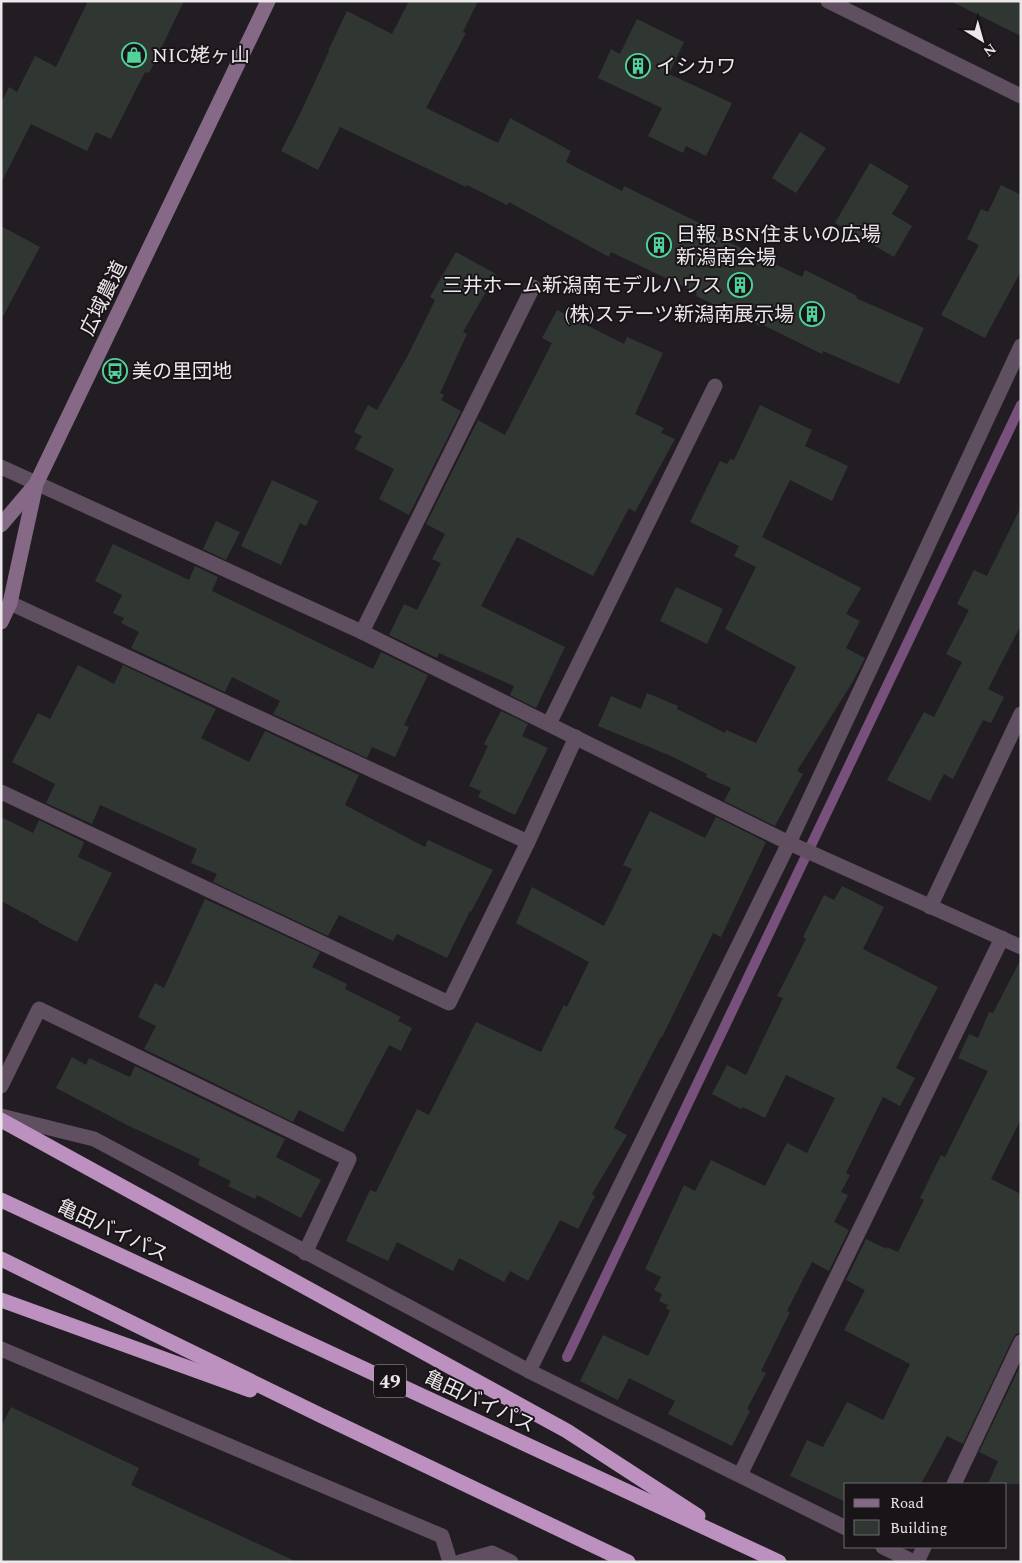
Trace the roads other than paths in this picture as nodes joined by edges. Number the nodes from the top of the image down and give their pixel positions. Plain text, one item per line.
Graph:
1 (268, 1) edge
2 (828, 1) edge
3 (1021, 96) edge
4 (533, 287) dead end
5 (1021, 346) edge
6 (715, 386) dead end
7 (1, 467) edge
8 (36, 484) junction
9 (1, 525) edge
10 (10, 603) junction
11 (1, 622) edge
12 (362, 632) junction
13 (1021, 714) edge
14 (549, 724) junction
15 (576, 737) junction
16 (1, 792) edge
17 (528, 842) junction
18 (796, 846) junction
19 (930, 907) junction
20 (1002, 938) junction
21 (1021, 947) edge
22 (1, 1086) edge
23 (1, 1116) edge
24 (1, 1120) edge
25 (1, 1200) edge
26 (305, 1253) junction
27 (1, 1259) edge
28 (1, 1300) edge
29 (1021, 1342) edge
30 (1, 1349) edge
31 (529, 1371) junction
32 (322, 1416) junction
33 (740, 1476) junction
34 (954, 1483) edge
35 (844, 1527) edge
36 (744, 1546) junction
37 (885, 1548) edge
38 (923, 1548) edge
39 (450, 1562) edge
40 (460, 1562) edge
41 (511, 1562) edge
42 (628, 1562) edge
43 (779, 1562) edge
44 (915, 1562) edge

1 - 8 street, 広域農道
2 - 3 street
4 - 12 street
5 - 18 street
6 - 14 street
7 - 8 street
8 - 9 street
8 - 10 street, 広域農道
8 - 12 street
10 - 11 street, 広域農道
10 - 17 street
12 - 14 street
13 - 19 street
14 - 15 street
15 - 17 street
15 - 18 street
16 - 17 street
18 - 19 street
18 - 31 street
19 - 20 street
20 - 21 street
20 - 33 street
22 - 26 street
23 - 26 street
24 - 36 highway
25 - 36 highway, 亀田バイパス / 49
26 - 31 street
27 - 32 highway
28 - 32 highway
29 - 34 street
30 - 39 street
31 - 33 street
32 - 42 highway
33 - 35 street
36 - 43 highway, 亀田バイパス / 49
37 - 44 street
38 - 44 street
40 - 41 street

